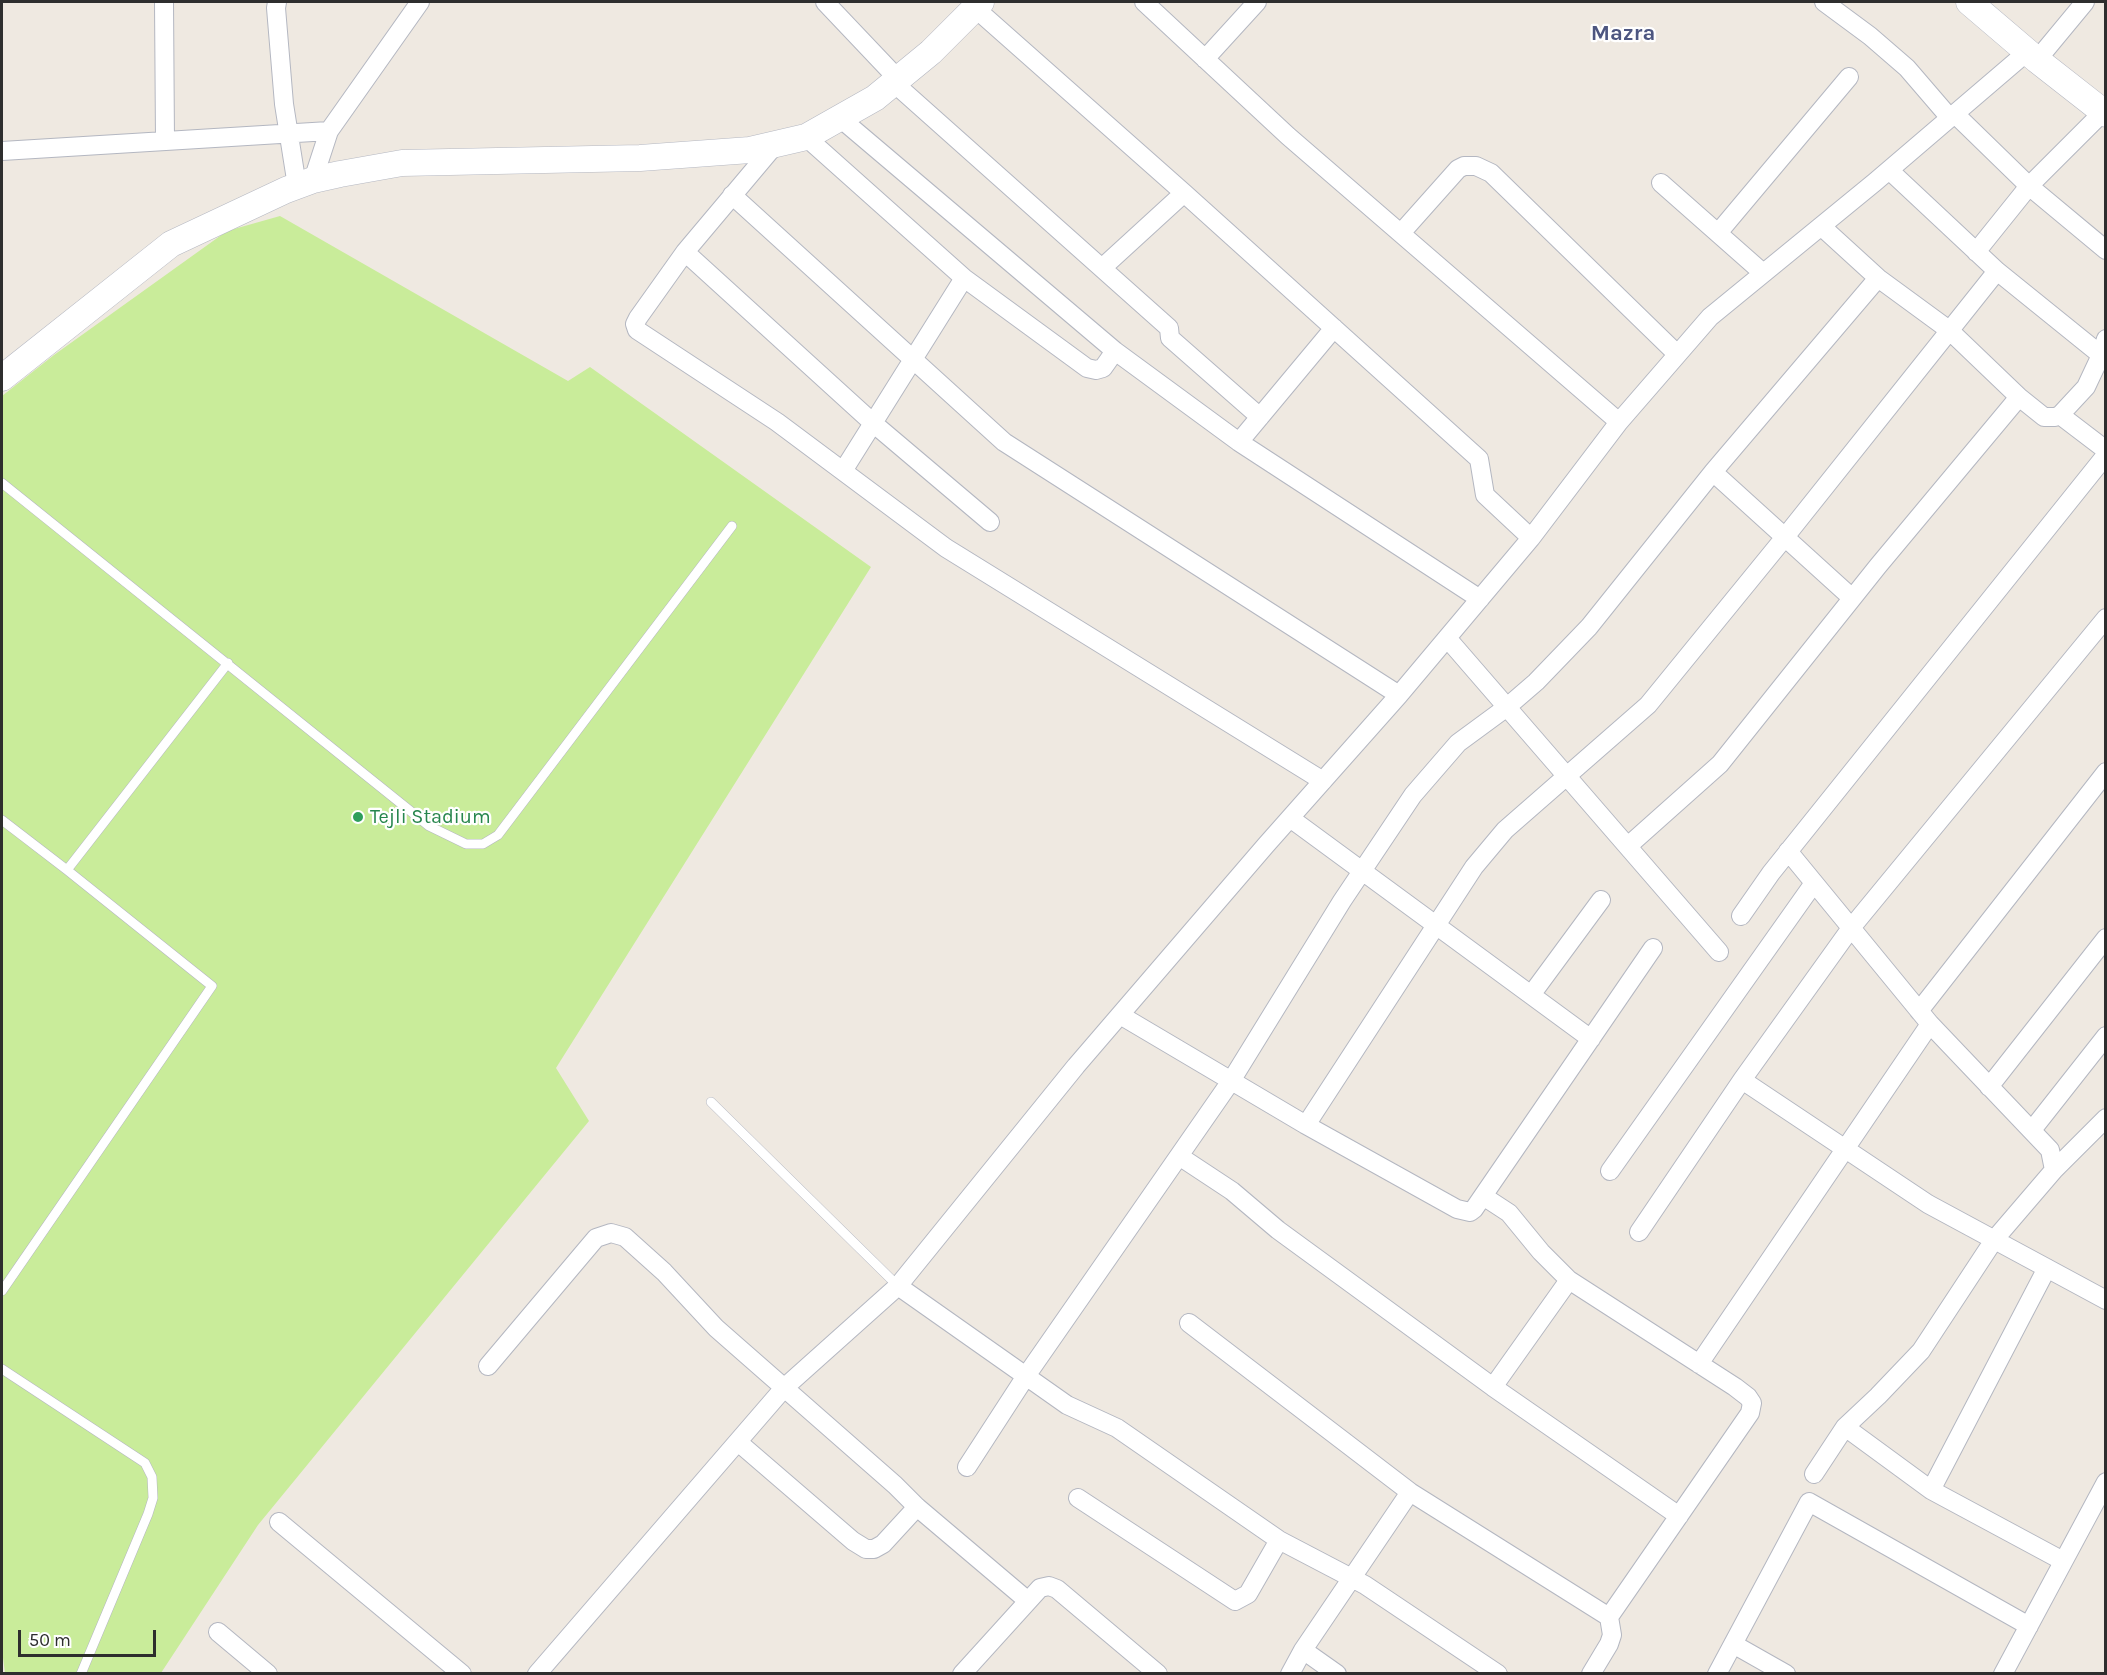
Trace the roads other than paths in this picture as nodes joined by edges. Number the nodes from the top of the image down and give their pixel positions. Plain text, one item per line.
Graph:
1 (164, 2) edge
2 (277, 2) edge
3 (420, 2) edge
4 (825, 2) edge
5 (1144, 2) edge
6 (1257, 2) edge
7 (1824, 2) edge
8 (1969, 2) edge
9 (2085, 2) edge
10 (978, 5) edge
11 (2032, 56) junction
12 (1205, 59) junction
13 (1849, 77) dead end
14 (896, 81) junction
15 (2104, 113) edge
16 (1953, 116) junction
17 (840, 118) junction
18 (329, 131) junction
19 (288, 133) junction
20 (806, 137) junction
21 (165, 141) junction
22 (775, 145) junction
23 (2, 151) edge
24 (1889, 170) junction
25 (305, 183) junction
26 (1661, 183) dead end
27 (2029, 186) junction
28 (1184, 193) junction
29 (732, 195) junction
30 (1821, 226) junction
31 (1401, 233) junction
32 (1718, 233) junction
33 (2106, 250) edge
34 (685, 252) junction
35 (1976, 252) junction
36 (1102, 268) junction
37 (1997, 271) junction
38 (1763, 273) junction
39 (1878, 278) junction
40 (964, 279) junction
41 (1334, 328) junction
42 (1949, 330) junction
43 (2104, 347) edge
44 (1114, 351) junction
45 (1677, 354) junction
46 (913, 360) junction
47 (2, 378) edge
48 (2019, 397) junction
49 (2060, 415) junction
50 (1260, 417) junction
51 (1618, 422) junction
52 (873, 423) junction
53 (1239, 442) junction
54 (2106, 450) edge
55 (2106, 455) edge
56 (843, 471) junction
57 (1713, 472) junction
58 (2, 483) edge
59 (990, 522) dead end
60 (732, 526) dead end
61 (1785, 537) junction
62 (1530, 538) junction
63 (1480, 598) junction
64 (1852, 598) junction
65 (2106, 618) edge
66 (1447, 638) junction
67 (228, 663) junction
68 (1399, 695) junction
69 (1507, 707) junction
70 (2106, 772) edge
71 (1567, 776) junction
72 (1323, 781) junction
73 (1290, 818) junction
74 (2, 820) edge
75 (1628, 846) junction
76 (1788, 851) junction
77 (67, 870) junction
78 (1362, 871) junction
79 (1814, 883) junction
80 (1601, 900) dead end
81 (1741, 916) dead end
82 (1437, 925) junction
83 (1851, 928) junction
84 (2106, 938) edge
85 (1653, 948) dead end
86 (1719, 952) dead end
87 (1531, 994) junction
88 (1120, 1015) junction
89 (1925, 1017) junction
90 (2106, 1036) edge
91 (1591, 1039) junction
92 (1742, 1080) junction
93 (1231, 1081) junction
94 (1989, 1087) junction
95 (711, 1102) dead end
96 (2106, 1118) edge
97 (1306, 1125) junction
98 (2032, 1130) junction
99 (1846, 1149) junction
100 (1179, 1156) junction
101 (2054, 1170) junction
102 (1610, 1171) dead end
103 (1483, 1196) junction
104 (1639, 1232) dead end
105 (1994, 1240) junction
106 (2047, 1268) junction
107 (1569, 1280) junction
108 (898, 1286) junction
109 (2, 1291) edge
110 (2106, 1300) edge
111 (1190, 1323) dead end
112 (1700, 1364) junction
113 (489, 1366) dead end
114 (2, 1369) edge
115 (1026, 1376) junction
116 (1493, 1387) junction
117 (784, 1388) junction
118 (1845, 1426) junction
119 (738, 1442) junction
120 (967, 1467) dead end
121 (1814, 1474) dead end
122 (2106, 1482) edge
123 (1931, 1490) junction
124 (1410, 1492) junction
125 (1078, 1498) dead end
126 (917, 1507) junction
127 (1678, 1516) junction
128 (279, 1522) dead end
129 (1279, 1540) junction
130 (2063, 1561) junction
131 (1353, 1579) junction
132 (1028, 1601) junction
133 (1609, 1617) junction
134 (2029, 1626) junction
135 (218, 1632) dead end
136 (1733, 1644) junction
137 (1303, 1650) junction
138 (543, 1672) edge
139 (1593, 1673) edge
140 (81, 1674) edge
141 (268, 1674) edge
142 (462, 1674) edge
143 (962, 1674) edge
144 (1158, 1674) edge
145 (1290, 1674) edge
146 (1337, 1674) edge
147 (1498, 1674) edge
148 (1717, 1674) edge
149 (1786, 1674) edge
150 (2003, 1674) edge

1 - 21 street
2 - 19 street
3 - 18 street
4 - 14 street
5 - 12 street
6 - 12 street
7 - 16 street
8 - 11 street
9 - 11 street
10 - 14 street
10 - 28 street
11 - 15 street
11 - 16 street
12 - 31 street
13 - 32 street
14 - 17 street
14 - 36 street
15 - 27 street
16 - 24 street
16 - 27 street
17 - 20 street
17 - 44 street
18 - 19 street
18 - 25 street
19 - 21 street
19 - 25 street
20 - 22 street
20 - 40 street
21 - 23 street
22 - 25 street
22 - 29 street
24 - 30 street
24 - 35 street
25 - 47 street
26 - 32 street
27 - 33 street
27 - 35 street
28 - 36 street
28 - 41 street
29 - 34 street
29 - 46 street
30 - 38 street
30 - 39 street
31 - 45 street
31 - 51 street
32 - 38 street
34 - 52 street
34 - 56 street
35 - 37 street
36 - 50 street
37 - 42 street
37 - 43 street
38 - 45 street
39 - 42 street
39 - 57 street
40 - 44 street
40 - 46 street
41 - 50 street
41 - 62 street
42 - 48 street
42 - 61 street
43 - 49 street
44 - 53 street
45 - 51 street
46 - 52 street
46 - 68 street
48 - 49 street
48 - 64 street
49 - 54 street
50 - 53 street
51 - 62 street
52 - 56 street
52 - 59 street
53 - 63 street
55 - 76 street
56 - 72 street
57 - 61 street
57 - 69 street
58 - 67 lane
60 - 67 lane
61 - 64 street
61 - 71 street
62 - 63 street
63 - 66 street
64 - 75 street
65 - 83 street
66 - 68 street
66 - 69 street
67 - 77 lane
68 - 72 street
69 - 71 street
69 - 78 street
70 - 89 street
71 - 75 street
71 - 82 street
72 - 73 street
73 - 78 street
73 - 88 street
74 - 77 lane
75 - 86 street
76 - 79 street
76 - 81 street
77 - 109 lane
78 - 82 street
78 - 93 street
79 - 83 street
79 - 102 street
80 - 87 street
82 - 87 street
82 - 97 street
83 - 89 street
83 - 92 street
84 - 94 street
85 - 91 street
87 - 91 street
88 - 93 street
88 - 108 street
89 - 94 street
89 - 99 street
90 - 98 street
91 - 103 street
92 - 99 street
92 - 104 street
93 - 97 street
93 - 100 street
94 - 98 street
95 - 108 lane
96 - 101 street
97 - 103 street
98 - 101 street
99 - 105 street
99 - 112 street
100 - 115 street
100 - 116 street
101 - 105 street
103 - 107 street
105 - 106 street
105 - 118 street
106 - 110 street
106 - 123 street
107 - 112 street
107 - 116 street
108 - 115 street
108 - 117 street
111 - 124 street
112 - 127 street
113 - 117 street
114 - 140 lane
115 - 120 street
115 - 129 street
116 - 127 street
117 - 119 street
117 - 126 street
118 - 121 street
118 - 123 street
119 - 126 street
119 - 138 street
122 - 130 street
123 - 130 street
124 - 131 street
124 - 133 street
125 - 129 street
126 - 132 street
127 - 133 street
128 - 142 street
129 - 131 street
130 - 134 street
131 - 137 street
131 - 147 street
132 - 143 street
132 - 144 street
133 - 139 street
134 - 136 street
134 - 150 street
135 - 141 street
136 - 148 street
136 - 149 street
137 - 145 street
137 - 146 street

